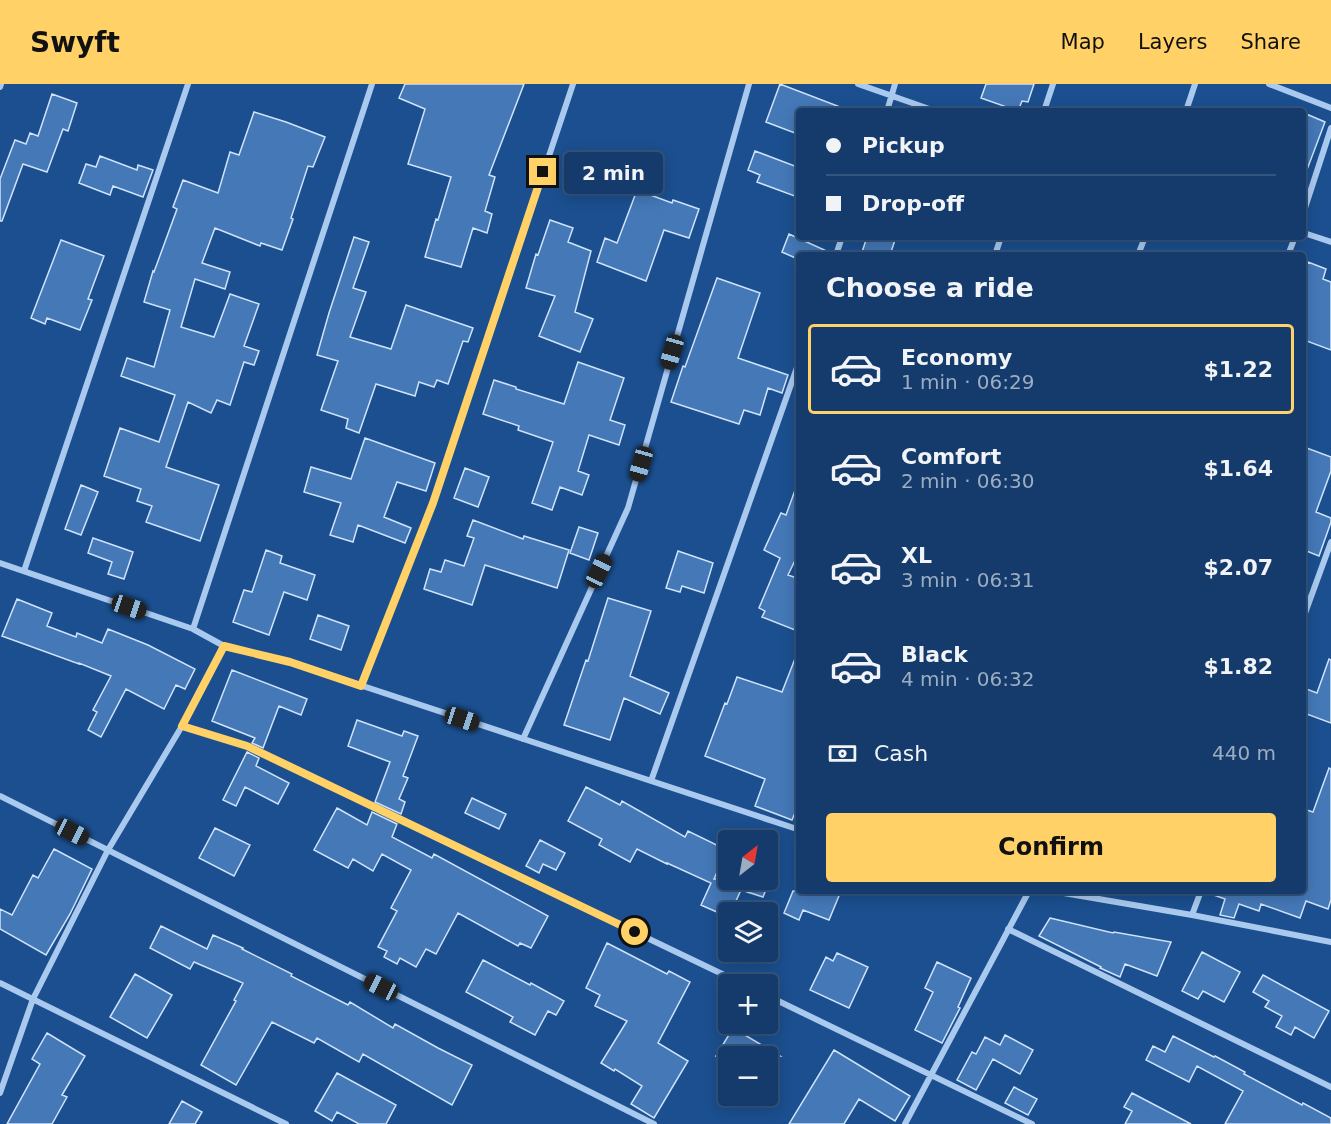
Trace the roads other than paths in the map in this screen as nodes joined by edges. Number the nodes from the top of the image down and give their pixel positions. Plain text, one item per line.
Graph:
1 (188, 84) edge
2 (372, 84) edge
3 (573, 84) edge
4 (749, 84) edge
5 (858, 84) edge
6 (895, 84) edge
7 (1053, 84) edge
8 (1195, 84) edge
9 (1269, 84) edge
10 (892, 97) junction
11 (888, 108) edge
12 (926, 108) edge
13 (1045, 108) edge
14 (1187, 108) edge
15 (1331, 108) edge
16 (1331, 128) edge
17 (1306, 205) edge
18 (1306, 234) edge
19 (1331, 242) edge
20 (796, 370) edge
21 (1331, 542) edge
22 (0, 563) edge
23 (24, 571) junction
24 (1306, 611) edge
25 (193, 629) junction
26 (224, 646) junction
27 (361, 686) junction
28 (182, 726) junction
29 (523, 739) junction
30 (651, 781) junction
31 (0, 796) edge
32 (796, 829) edge
33 (108, 850) junction
34 (1027, 894) edge
35 (1074, 894) edge
36 (1200, 894) edge
37 (1192, 915) junction
38 (1008, 929) junction
39 (1331, 942) edge
40 (722, 974) edge
41 (0, 983) edge
42 (33, 999) junction
43 (778, 1001) edge
44 (932, 1075) junction
45 (1331, 1087) edge
46 (0, 1093) edge
47 (286, 1124) edge
48 (654, 1124) edge
49 (905, 1124) edge
50 (1032, 1124) edge

1 - 23 street
2 - 25 street
3 - 27 street
4 - 29 street
5 - 10 street
6 - 10 street
7 - 13 street
8 - 14 street
9 - 15 street
10 - 11 street
10 - 12 street
16 - 17 street
18 - 19 street
20 - 30 street
21 - 24 street
22 - 23 street
23 - 25 street
25 - 26 street
26 - 27 street
26 - 28 street
27 - 29 street
28 - 33 street
28 - 40 street
29 - 30 street
30 - 32 street
31 - 33 street
33 - 42 street
33 - 48 street
34 - 38 street
35 - 37 street
36 - 37 street
37 - 39 street
38 - 44 street
38 - 45 street
41 - 42 street
42 - 46 street
42 - 47 street
43 - 44 street
44 - 49 street
44 - 50 street

